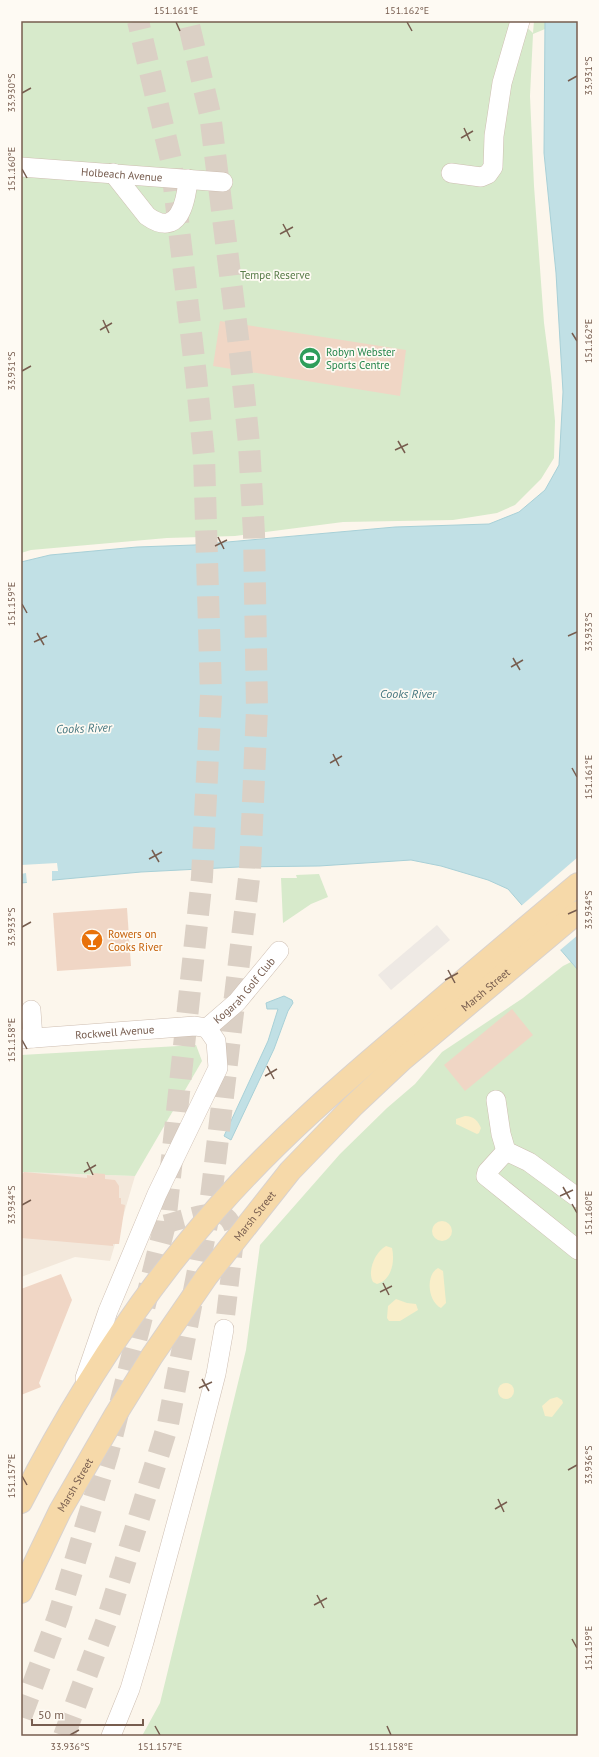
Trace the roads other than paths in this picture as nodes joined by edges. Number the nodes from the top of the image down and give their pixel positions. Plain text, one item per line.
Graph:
1 (520, 22) edge
2 (21, 167) edge
3 (113, 173) junction
4 (451, 173) dead end
5 (188, 179) junction
6 (223, 182) dead end
7 (578, 884) edge
8 (578, 912) edge
9 (279, 951) dead end
10 (478, 982) junction
11 (31, 1010) dead end
12 (207, 1028) junction
13 (27, 1038) edge
14 (496, 1100) dead end
15 (506, 1151) junction
16 (578, 1198) edge
17 (578, 1250) edge
18 (224, 1329) tunnel mouth
19 (79, 1397) junction
20 (87, 1464) junction
21 (21, 1502) edge
22 (21, 1560) edge
23 (21, 1592) edge
24 (111, 1736) edge

1 - 4 street
2 - 3 street, Holbeach Avenue
3 - 5 street, Holbeach Avenue
3 - 5 street
5 - 6 street, Holbeach Avenue
7 - 10 main road, Marsh Street
8 - 10 main road, Marsh Street
9 - 12 street, Kogarah Golf Club
10 - 19 main road, Marsh Street
10 - 20 main road, Marsh Street
11 - 13 street
12 - 13 street, Rockwell Avenue
12 - 19 street, Marsh Street
14 - 15 street
15 - 16 street
15 - 17 street
18 - 24 street
19 - 21 main road, Marsh Street
20 - 22 main road
20 - 23 main road, Marsh Street

